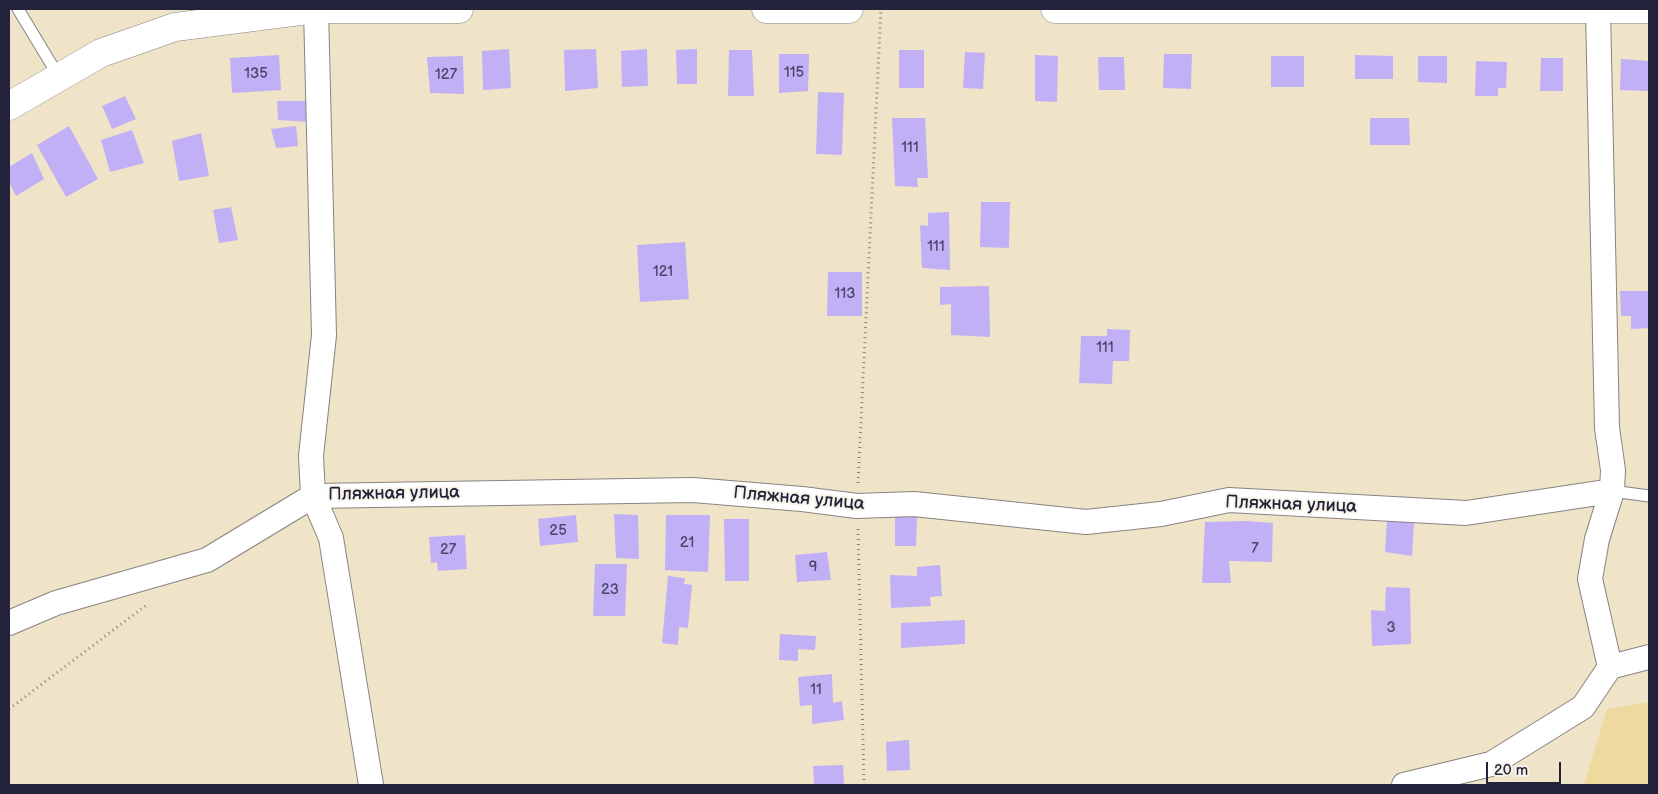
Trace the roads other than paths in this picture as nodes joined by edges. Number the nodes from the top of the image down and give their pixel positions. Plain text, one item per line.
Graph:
1 (18, 9) edge
2 (316, 9) edge
3 (394, 9) edge
4 (459, 9) edge
5 (766, 9) edge
6 (809, 9) edge
7 (849, 9) edge
8 (1055, 9) edge
9 (1649, 9) edge
10 (1598, 10) edge
11 (59, 77) junction
12 (9, 106) edge
13 (1612, 491) junction
14 (313, 496) junction
15 (1649, 496) edge
16 (9, 623) edge
17 (1649, 657) edge
18 (1610, 667) junction
19 (371, 785) edge
20 (1404, 785) edge

1 - 11 lane
2 - 3 main road
2 - 11 main road
2 - 14 street
3 - 4 main road
5 - 6 main road
6 - 7 main road
8 - 10 main road
9 - 10 main road
10 - 13 street
11 - 12 main road
13 - 14 street, Пляжная улица
13 - 15 lane
13 - 18 street
14 - 16 street, Пляжная улица
14 - 19 street
17 - 18 street
18 - 20 street

